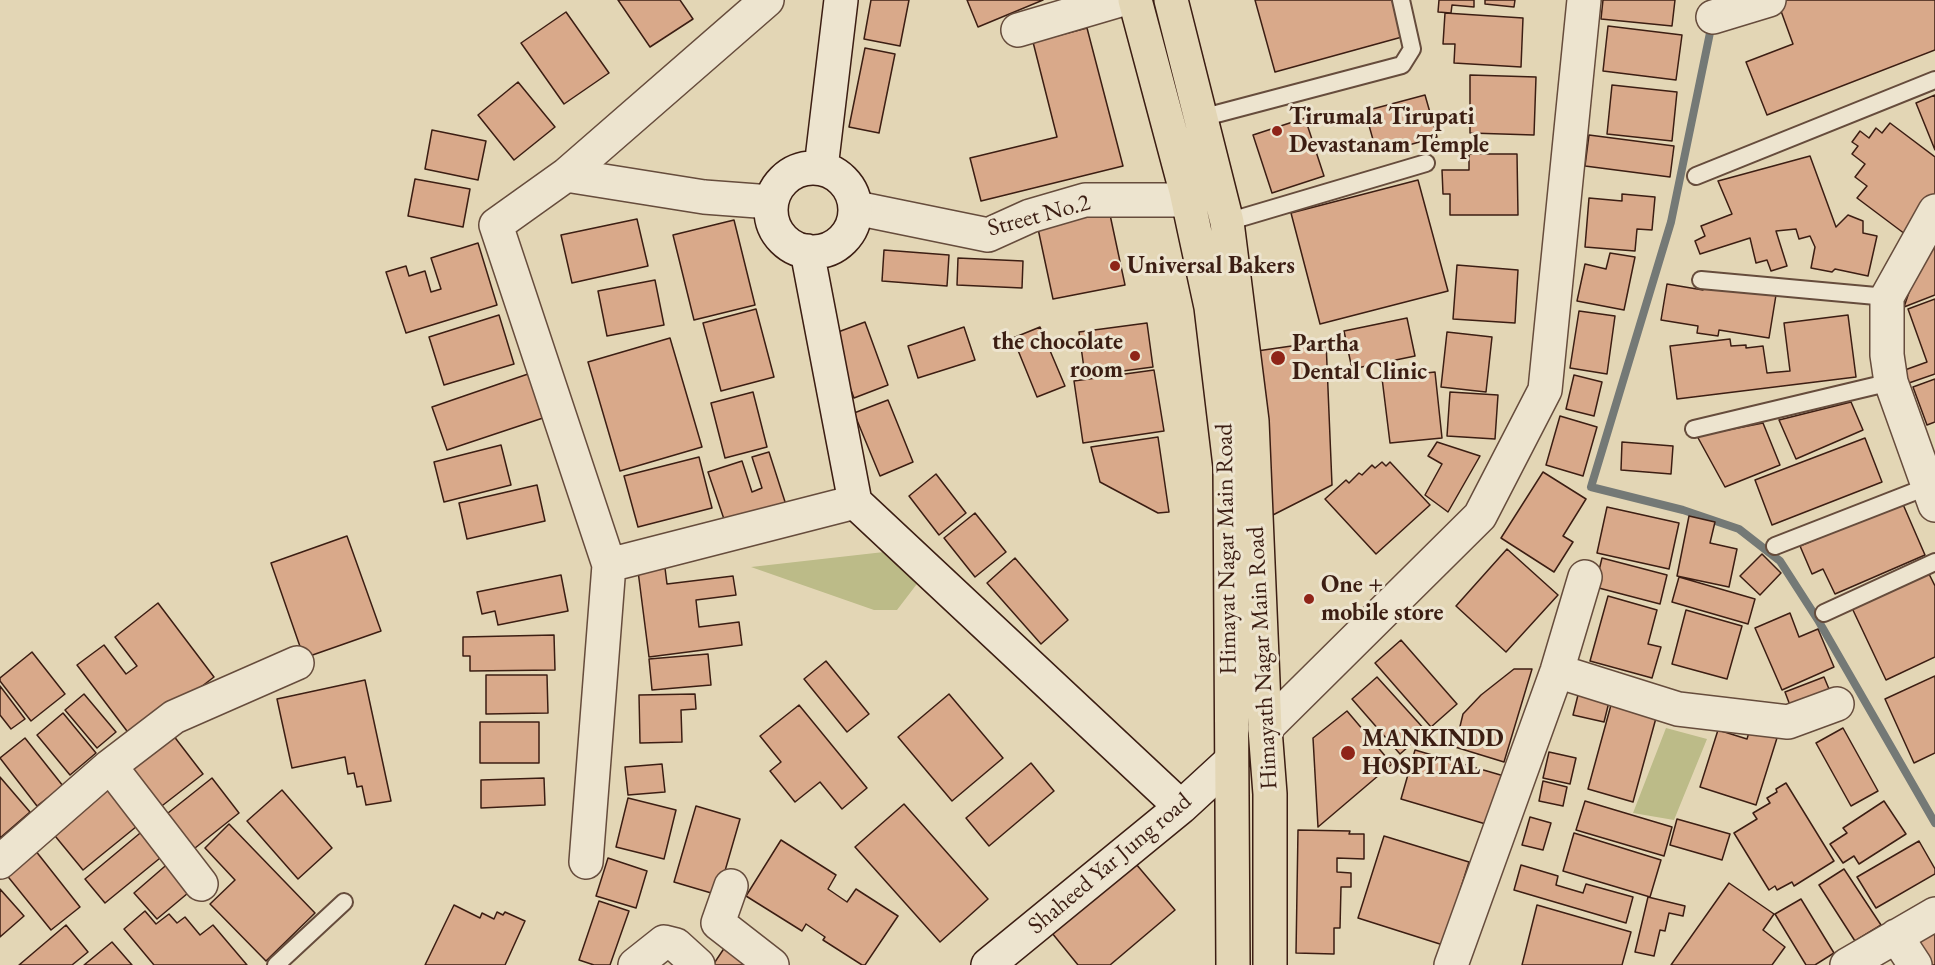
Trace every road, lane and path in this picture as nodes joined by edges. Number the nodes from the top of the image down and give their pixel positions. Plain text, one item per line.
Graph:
1 (767, 0) edge
2 (841, 0) edge
3 (1120, 0) edge
4 (1135, 0) edge
5 (1171, 0) edge
6 (1401, 0) edge
7 (1584, 0) edge
8 (1769, 0) edge
9 (1713, 17) dead end
10 (1018, 30) dead end
11 (1935, 80) edge
12 (1201, 118) junction
13 (1426, 164) dead end
14 (821, 168) junction
15 (566, 175) junction
16 (1696, 176) dead end
17 (1188, 200) junction
18 (771, 202) junction
19 (856, 208) junction
20 (1935, 211) edge
21 (1227, 222) junction
22 (807, 252) junction
23 (1701, 280) dead end
24 (1887, 297) junction
25 (1891, 382) junction
26 (1694, 429) dead end
27 (1932, 495) edge
28 (855, 501) junction
29 (1775, 546) dead end
30 (1935, 562) edge
31 (609, 565) junction
32 (1584, 577) dead end
33 (1824, 613) dead end
34 (297, 663) dead end
35 (1557, 671) junction
36 (1837, 704) dead end
37 (1265, 729) junction
38 (1231, 761) junction
39 (110, 766) junction
40 (1181, 807) junction
41 (0, 862) edge
42 (586, 862) dead end
43 (201, 884) dead end
44 (731, 886) dead end
45 (344, 902) dead end
46 (1935, 914) edge
47 (1896, 936) junction
48 (276, 965) edge
49 (635, 965) edge
50 (698, 965) edge
51 (772, 965) edge
52 (988, 965) edge
53 (1233, 965) edge
54 (1270, 965) edge
55 (1451, 965) edge
56 (1847, 965) edge
57 (1915, 965) edge

1 - 15 street
2 - 14 street
3 - 10 street
4 - 17 main road, Himayat Nagar Main Road
5 - 12 main road, Himayath Nagar Main Road
6 - 12 lane
7 - 37 street
8 - 9 street
11 - 16 lane
12 - 21 main road, Himayath Nagar Main Road
13 - 21 lane
14 - 18 street
14 - 19 street
15 - 18 street
15 - 31 street
17 - 19 street, Street No.2
17 - 38 main road, Himayat Nagar Main Road
18 - 22 street
19 - 22 street
20 - 24 street
21 - 37 main road, Himayath Nagar Main Road
22 - 28 street
23 - 24 lane
24 - 25 street
25 - 26 lane
25 - 27 street
27 - 29 lane
28 - 31 street
28 - 40 street
30 - 33 lane
31 - 42 street
32 - 35 street
34 - 39 street
35 - 36 street
35 - 55 street
37 - 38 main road
37 - 54 main road, Himayath Nagar Main Road
38 - 40 street, Shaheed Yar Jung road
38 - 53 main road, Himayat Nagar Main Road
39 - 41 street
39 - 43 street
40 - 52 street, Shaheed Yar Jung road
44 - 51 street
45 - 48 lane
46 - 47 street
47 - 56 street
47 - 57 street
49 - 50 street

